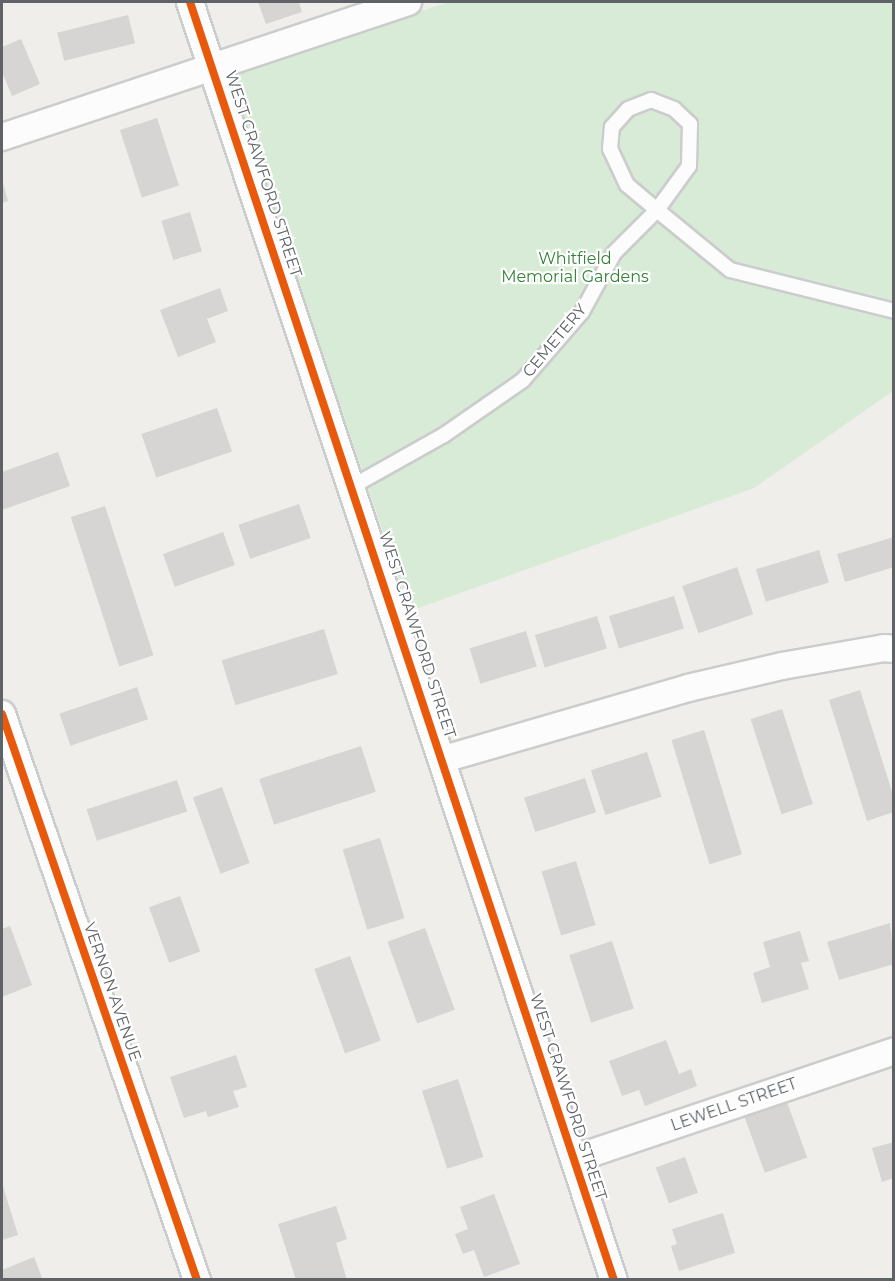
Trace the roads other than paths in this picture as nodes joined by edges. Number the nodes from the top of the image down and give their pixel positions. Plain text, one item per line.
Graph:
1 (190, 2) edge
2 (408, 2) edge
3 (212, 65) junction
4 (2, 137) edge
5 (657, 210) junction
6 (894, 311) edge
7 (353, 486) junction
8 (894, 650) edge
9 (2, 714) edge
10 (444, 759) junction
11 (894, 1051) edge
12 (574, 1159) junction
13 (197, 1280) edge
14 (614, 1280) edge

1 - 3 street, WEST CRAWFORD STREET
2 - 3 street
3 - 4 street
3 - 7 street, WEST CRAWFORD STREET
5 - 5 lane
5 - 6 lane
5 - 7 lane, CEMETERY
7 - 10 street, WEST CRAWFORD STREET
8 - 10 street
9 - 13 street, VERNON AVENUE
10 - 12 street, WEST CRAWFORD STREET
11 - 12 street, LEWELL STREET
12 - 14 street, WEST CRAWFORD STREET

